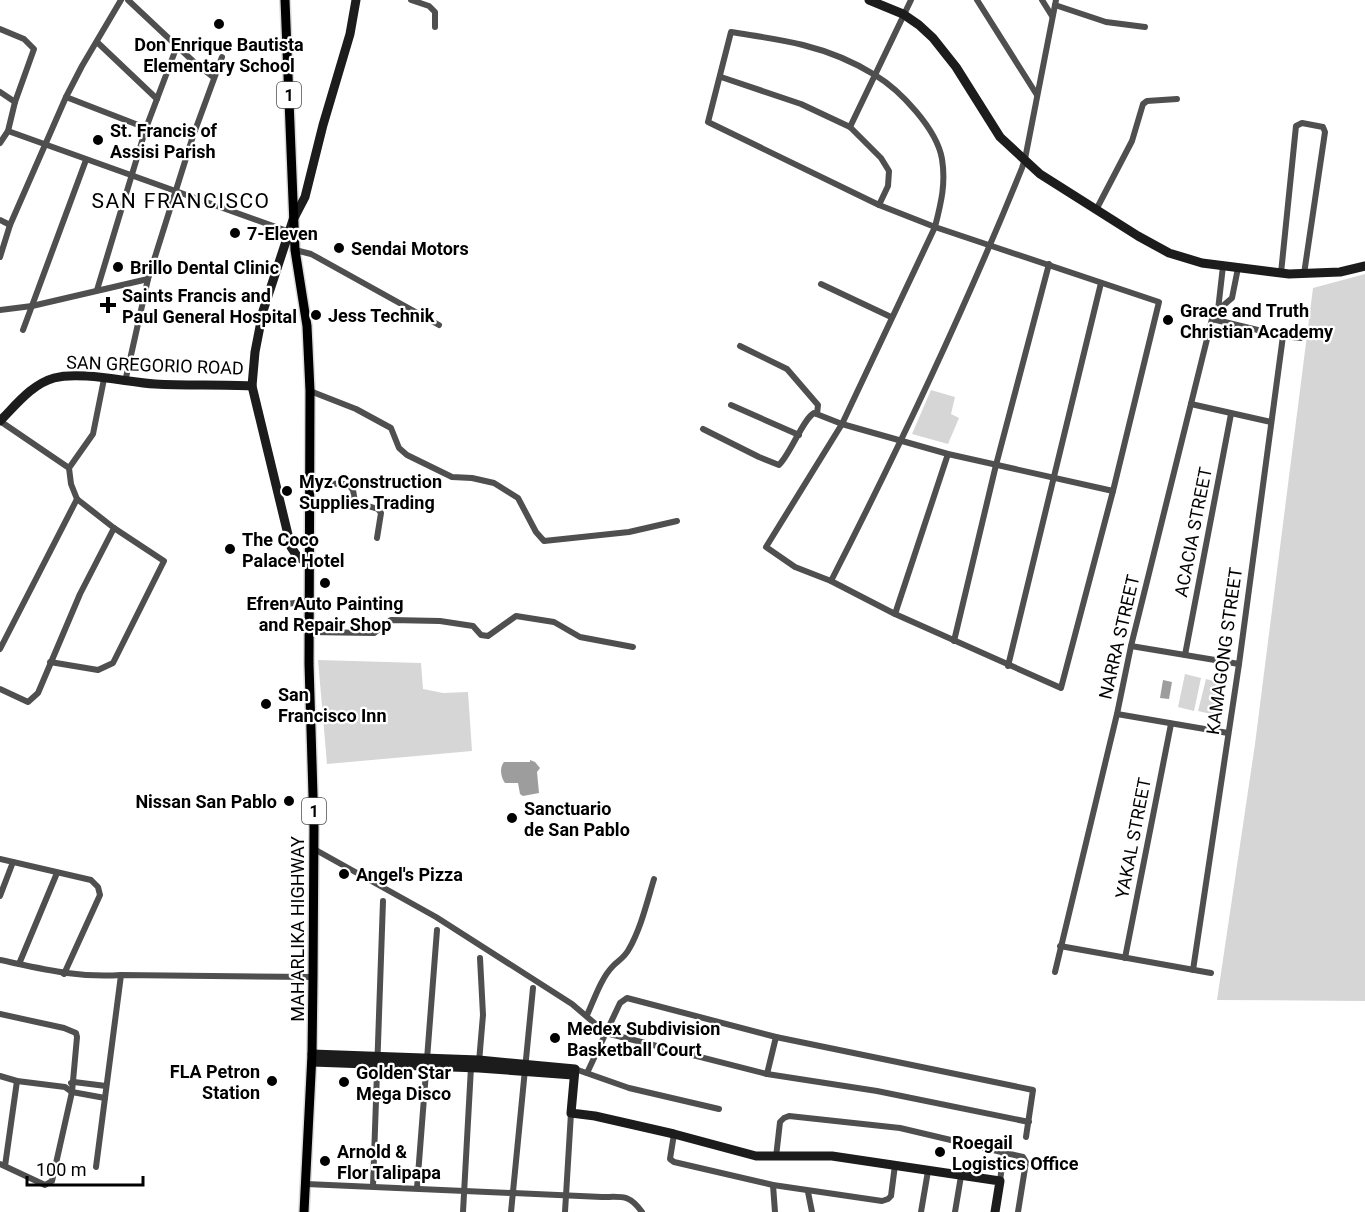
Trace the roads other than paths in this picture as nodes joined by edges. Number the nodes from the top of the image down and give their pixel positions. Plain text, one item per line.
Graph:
1 (120, 0) edge
2 (128, 0) edge
3 (285, 0) edge
4 (356, 0) edge
5 (411, 0) edge
6 (869, 0) edge
7 (911, 0) edge
8 (977, 0) edge
9 (1042, 0) edge
10 (1055, 3) edge
11 (903, 14) junction
12 (1052, 16) junction
13 (435, 27) dead end
14 (1145, 27) dead end
15 (0, 29) edge
16 (97, 42) junction
17 (177, 46) junction
18 (222, 57) dead end
19 (876, 75) junction
20 (213, 76) junction
21 (721, 77) junction
22 (0, 92) edge
23 (1037, 96) junction
24 (66, 98) junction
25 (157, 99) junction
26 (1177, 99) dead end
27 (15, 102) junction
28 (850, 127) junction
29 (146, 128) junction
30 (8, 131) junction
31 (0, 143) edge
32 (45, 145) junction
33 (1025, 159) junction
34 (86, 160) junction
35 (133, 176) junction
36 (175, 192) junction
37 (879, 205) junction
38 (1096, 210) junction
39 (0, 220) edge
40 (293, 220) junction
41 (10, 225) junction
42 (935, 226) junction
43 (290, 232) junction
44 (991, 245) junction
45 (295, 250) junction
46 (0, 257) edge
47 (1049, 264) junction
48 (1223, 266) junction
49 (1365, 266) edge
50 (1238, 268) junction
51 (1281, 273) junction
52 (1304, 274) junction
53 (148, 279) junction
54 (1101, 283) junction
55 (821, 284) dead end
56 (98, 290) junction
57 (32, 306) junction
58 (0, 310) edge
59 (1218, 310) junction
60 (891, 317) junction
61 (1212, 320) junction
62 (439, 325) dead end
63 (23, 330) dead end
64 (1283, 336) junction
65 (1301, 338) dead end
66 (740, 346) dead end
67 (104, 379) junction
68 (125, 382) junction
69 (252, 386) junction
70 (310, 392) junction
71 (1191, 404) junction
72 (731, 405) dead end
73 (817, 414) junction
74 (1231, 414) junction
75 (0, 421) edge
76 (1271, 422) junction
77 (842, 424) junction
78 (702, 429) dead end
79 (799, 435) junction
80 (902, 441) junction
81 (948, 454) junction
82 (996, 465) junction
83 (69, 468) junction
84 (1054, 478) junction
85 (309, 483) junction
86 (1113, 491) junction
87 (77, 499) junction
88 (355, 502) junction
89 (309, 505) junction
90 (677, 522) dead end
91 (114, 528) junction
92 (377, 538) dead end
93 (309, 564) junction
94 (831, 581) junction
95 (309, 601) junction
96 (251, 609) dead end
97 (895, 614) junction
98 (309, 632) junction
99 (954, 641) junction
100 (633, 646) dead end
101 (1131, 646) junction
102 (0, 649) edge
103 (1185, 655) junction
104 (50, 662) junction
105 (1239, 664) junction
106 (1008, 666) junction
107 (0, 689) edge
108 (1117, 714) junction
109 (1171, 724) junction
110 (1228, 733) junction
111 (314, 849) junction
112 (0, 859) edge
113 (13, 862) junction
114 (57, 873) junction
115 (654, 879) dead end
116 (0, 896) edge
117 (383, 901) dead end
118 (437, 930) dead end
119 (1060, 946) junction
120 (480, 958) dead end
121 (1125, 958) junction
122 (0, 960) edge
123 (19, 964) junction
124 (1193, 970) junction
125 (1055, 972) dead end
126 (1211, 973) dead end
127 (64, 974) junction
128 (121, 975) junction
129 (313, 978) junction
130 (533, 988) dead end
131 (0, 1014) edge
132 (587, 1015) junction
133 (606, 1033) junction
134 (776, 1037) junction
135 (312, 1058) junction
136 (379, 1061) junction
137 (426, 1063) junction
138 (475, 1064) junction
139 (527, 1067) junction
140 (579, 1072) junction
141 (767, 1074) junction
142 (0, 1076) edge
143 (18, 1081) junction
144 (74, 1082) junction
145 (106, 1086) junction
146 (65, 1087) junction
147 (72, 1092) junction
148 (105, 1098) junction
149 (719, 1109) dead end
150 (571, 1113) junction
151 (1029, 1122) junction
152 (674, 1134) junction
153 (1026, 1137) dead end
154 (1004, 1151) junction
155 (776, 1157) junction
156 (2, 1165) edge
157 (894, 1165) junction
158 (96, 1167) dead end
159 (928, 1171) junction
160 (961, 1176) junction
161 (1000, 1181) junction
162 (306, 1184) junction
163 (773, 1185) junction
164 (373, 1186) junction
165 (417, 1188) junction
166 (464, 1191) junction
167 (808, 1192) junction
168 (513, 1194) junction
169 (566, 1195) junction
170 (304, 1212) edge
171 (463, 1212) edge
172 (511, 1212) edge
173 (565, 1212) edge
174 (642, 1212) edge
175 (775, 1212) edge
176 (812, 1212) edge
177 (921, 1212) edge
178 (955, 1212) edge
179 (995, 1212) edge
180 (1018, 1212) edge

1 - 16 street
2 - 17 street
3 - 40 main road, MAHARLIKA HIGHWAY / 1
4 - 40 street
5 - 13 street
6 - 11 street
7 - 11 street
8 - 23 street
9 - 12 street
10 - 12 street
10 - 14 street
11 - 19 street
11 - 33 street
12 - 23 street
15 - 27 street
16 - 24 street
16 - 25 street
17 - 20 street
17 - 25 street
18 - 20 street
19 - 21 street
19 - 28 street
19 - 42 street
20 - 36 street
21 - 28 street
21 - 37 street
22 - 27 street
23 - 33 street
24 - 29 street
24 - 32 street
25 - 29 street
26 - 38 street
27 - 30 street
28 - 37 street
29 - 35 street
30 - 31 street
30 - 32 street
32 - 34 street
32 - 41 street
33 - 38 street
33 - 44 street
34 - 35 street
34 - 57 street
35 - 36 street
35 - 56 street
36 - 43 street
36 - 53 street
37 - 42 street
38 - 48 street
39 - 41 street
40 - 43 street
40 - 45 main road, MAHARLIKA HIGHWAY / 1
41 - 46 street
42 - 44 street
42 - 60 street
43 - 69 street
44 - 47 street
44 - 80 street
45 - 62 street
45 - 70 main road, MAHARLIKA HIGHWAY / 1
47 - 54 street
47 - 82 street
48 - 50 street
48 - 59 street, NARRA STREET
49 - 52 street
50 - 51 street
50 - 59 street, NARRA STREET
51 - 52 street
51 - 52 street
53 - 56 street
53 - 68 street
54 - 84 street
54 - 86 street
55 - 60 street
56 - 57 street
57 - 58 street
57 - 63 street
59 - 61 street, NARRA STREET
60 - 77 street
61 - 64 street
61 - 71 street, NARRA STREET
64 - 65 street
64 - 76 street, KAMAGONG STREET
66 - 73 street
67 - 68 street, SAN GREGORIO ROAD
67 - 75 street, SAN GREGORIO ROAD
67 - 83 street
68 - 69 street, SAN GREGORIO ROAD
69 - 93 street
70 - 85 main road, MAHARLIKA HIGHWAY / 1
70 - 90 street
71 - 74 street
71 - 101 street, NARRA STREET
72 - 79 street
73 - 77 street
73 - 79 street
74 - 76 street
74 - 103 street, ACACIA STREET
75 - 83 street
76 - 105 street, KAMAGONG STREET
77 - 80 street
77 - 94 street
78 - 79 street
80 - 81 street
80 - 94 street
81 - 82 street
81 - 97 street
82 - 84 street
82 - 99 street
83 - 87 street
84 - 86 street
84 - 106 street
85 - 88 street
85 - 89 main road, MAHARLIKA HIGHWAY / 1
86 - 106 street
87 - 91 street
87 - 102 street
88 - 89 street
88 - 92 street
89 - 93 main road, MAHARLIKA HIGHWAY / 1
91 - 104 street
91 - 104 street
93 - 95 main road, MAHARLIKA HIGHWAY / 1
94 - 97 street
95 - 96 street
95 - 98 main road, MAHARLIKA HIGHWAY / 1
97 - 99 street
98 - 100 street
98 - 111 main road, MAHARLIKA HIGHWAY / 1
99 - 106 street
101 - 103 street
101 - 108 street, NARRA STREET
103 - 105 street
104 - 107 street
105 - 110 street, KAMAGONG STREET
108 - 109 street
108 - 119 street, NARRA STREET
109 - 110 street
109 - 121 street, YAKAL STREET
110 - 124 street, KAMAGONG STREET
111 - 129 main road, MAHARLIKA HIGHWAY / 1
111 - 132 street
112 - 113 street
113 - 114 street
113 - 116 street
114 - 123 street
114 - 127 street
115 - 132 street
117 - 136 street
118 - 137 street
119 - 121 street
119 - 125 street, NARRA STREET
120 - 138 street
121 - 124 street
122 - 123 street
123 - 127 street
124 - 126 street
127 - 128 street
128 - 129 street
128 - 145 street
129 - 135 main road, MAHARLIKA HIGHWAY / 1
130 - 139 street
131 - 144 street
132 - 133 street
133 - 134 street
133 - 140 street
133 - 141 street
134 - 141 street
134 - 151 street
135 - 136 street
135 - 162 main road, MAHARLIKA HIGHWAY / 1
136 - 137 street
136 - 164 street
137 - 138 street
137 - 165 street
138 - 139 street
138 - 166 street
139 - 140 street
139 - 168 street
140 - 149 street
140 - 150 street
141 - 151 street
142 - 143 street
143 - 146 street
143 - 156 street
144 - 145 street
144 - 146 street
144 - 147 street
145 - 148 street
146 - 147 street
147 - 148 street
147 - 156 street
148 - 158 street
150 - 152 street
150 - 169 street
151 - 153 street
152 - 155 street
152 - 163 street
154 - 155 street
154 - 161 street
154 - 180 street
155 - 157 street
157 - 159 street
157 - 167 street
159 - 160 street
159 - 177 street
160 - 161 street
160 - 178 street
161 - 179 street
162 - 164 street
162 - 170 main road, MAHARLIKA HIGHWAY / 1
163 - 167 street
163 - 175 street
164 - 165 street
165 - 166 street
166 - 168 street
166 - 171 street
167 - 176 street
168 - 169 street
168 - 172 street
169 - 173 street
169 - 174 street

